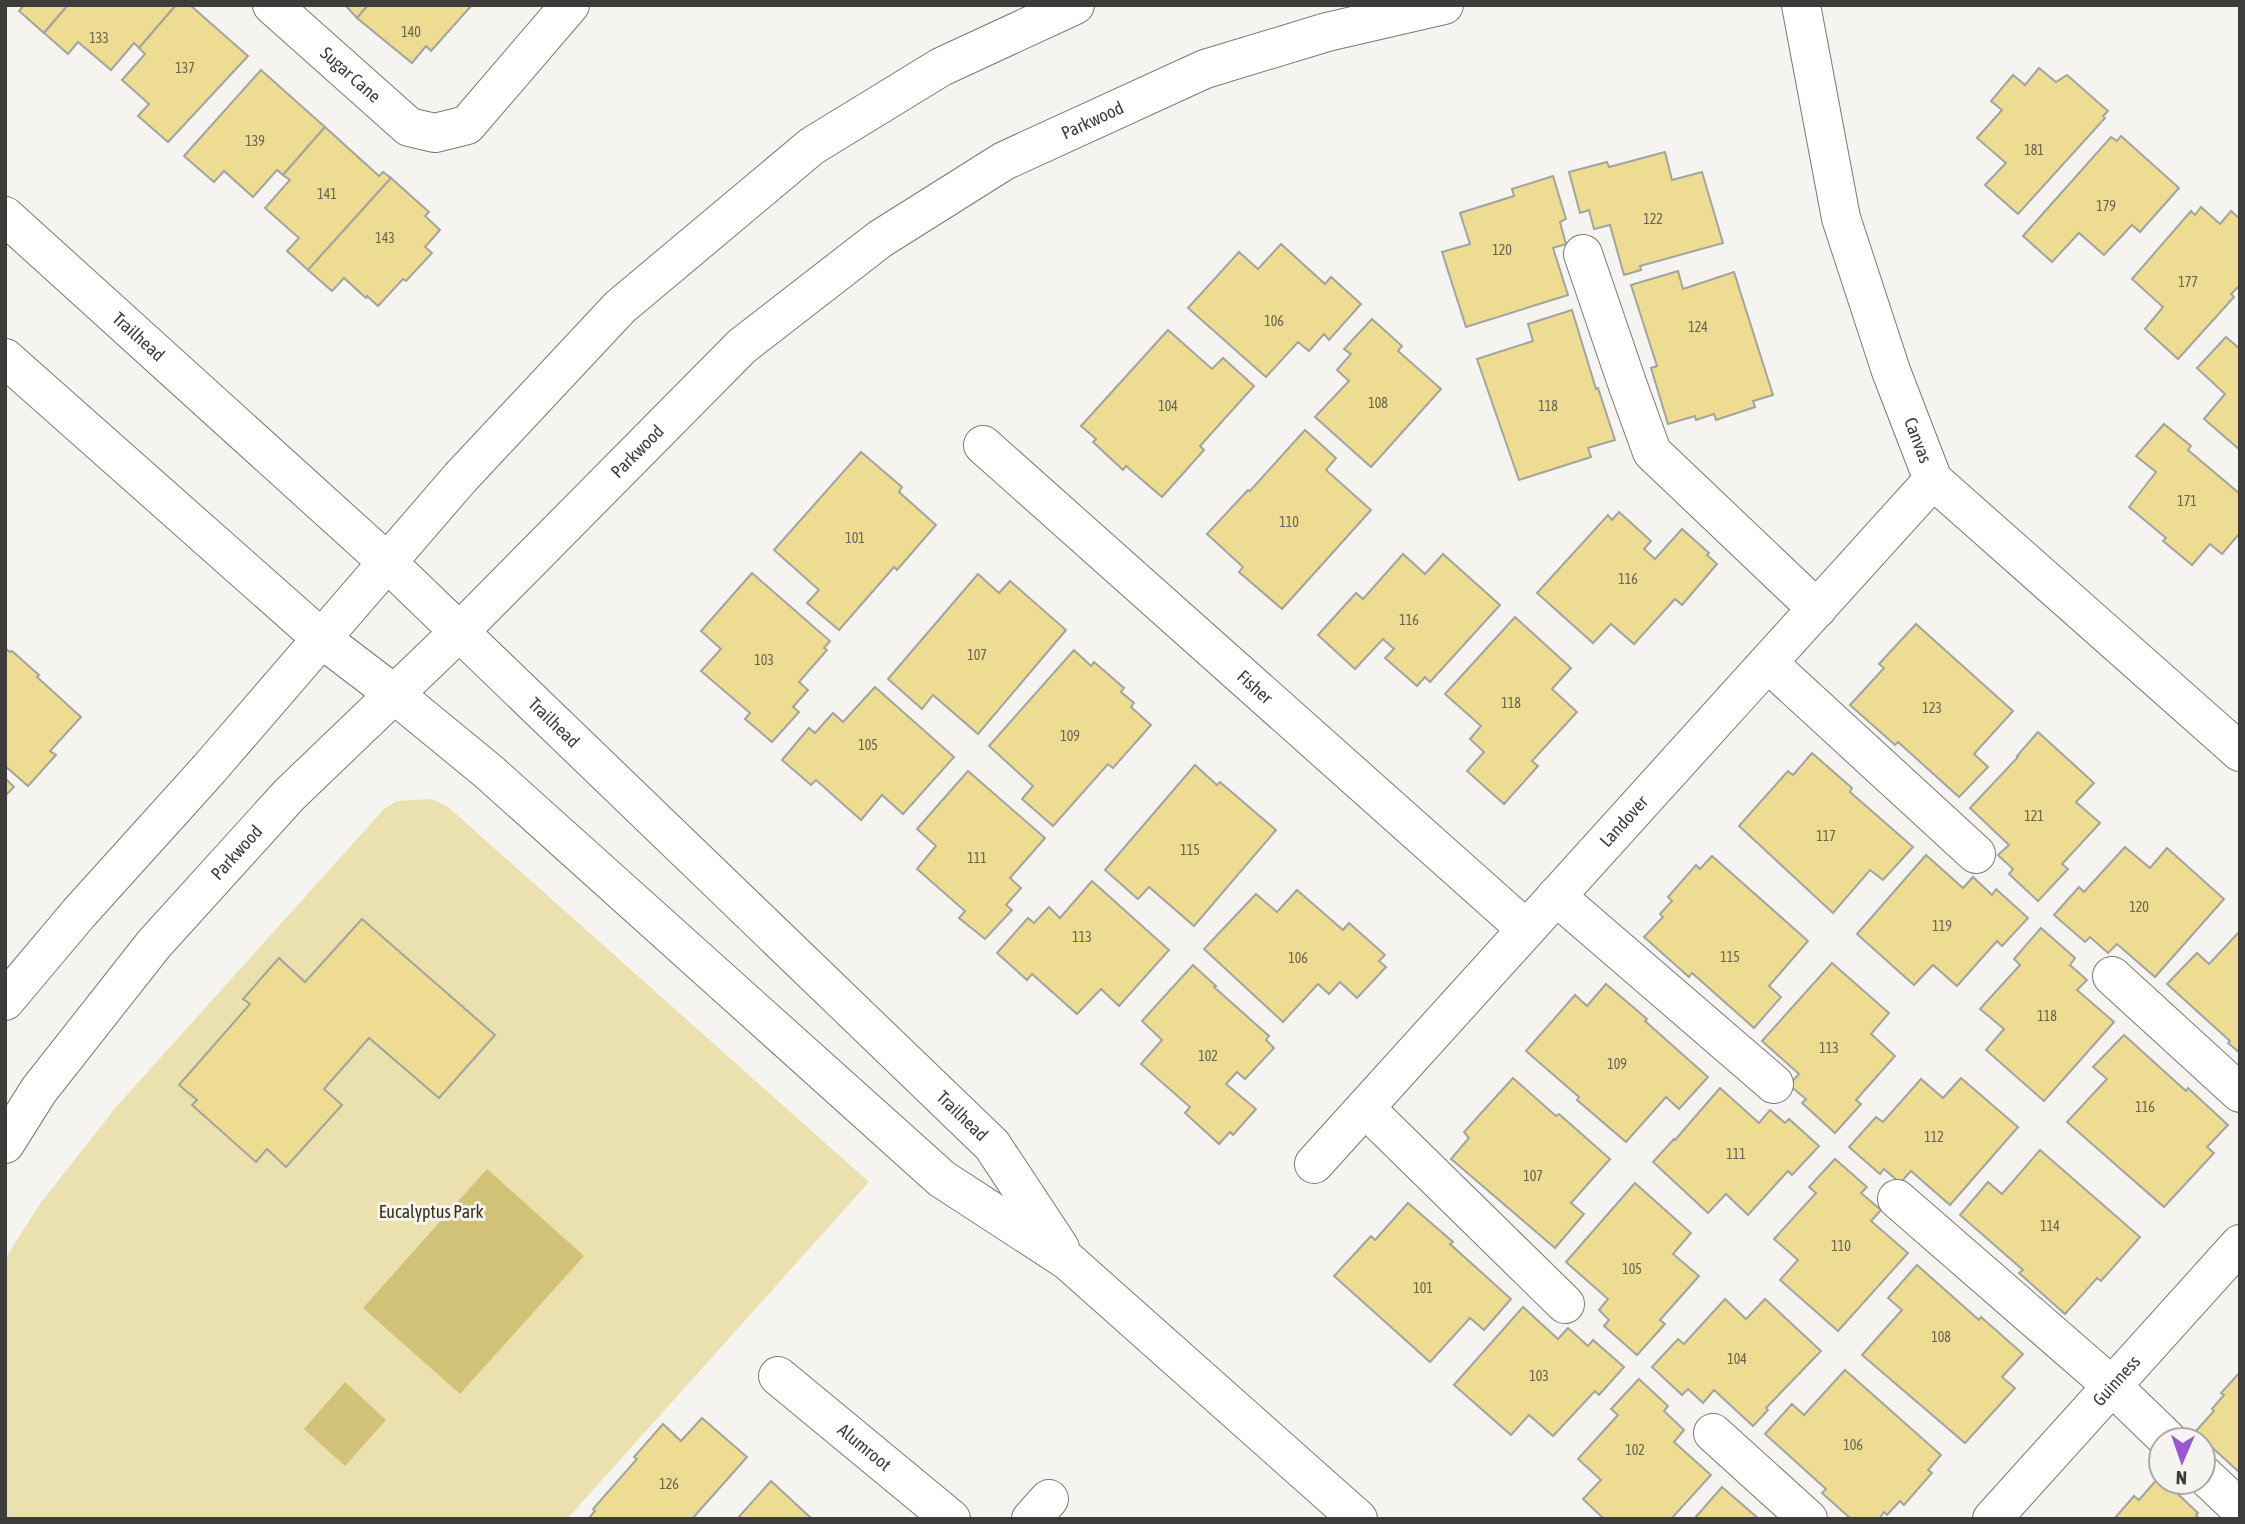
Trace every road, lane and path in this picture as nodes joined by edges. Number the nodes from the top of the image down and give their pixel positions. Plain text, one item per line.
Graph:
1 (272, 5) edge
2 (570, 5) edge
3 (1074, 5) edge
4 (1444, 5) edge
5 (1801, 5) edge
6 (5, 216) edge
7 (1583, 254) dead end
8 (5, 358) edge
9 (983, 445) dead end
10 (1933, 480) junction
11 (388, 563) junction
12 (1817, 609) junction
13 (458, 632) junction
14 (322, 639) junction
15 (1768, 663) junction
16 (394, 694) junction
17 (2240, 752) edge
18 (1976, 854) dead end
19 (1556, 896) junction
20 (1527, 929) junction
21 (2112, 976) dead end
22 (5, 1001) edge
23 (1774, 1084) dead end
24 (2240, 1093) edge
25 (1365, 1108) junction
26 (5, 1144) edge
27 (1314, 1164) dead end
28 (1897, 1199) dead end
29 (2240, 1244) edge
30 (1068, 1261) junction
31 (1565, 1304) dead end
32 (778, 1376) dead end
33 (2112, 1386) junction
34 (2153, 1426) edge
35 (1713, 1433) dead end
36 (2217, 1487) edge
37 (2240, 1509) edge
38 (951, 1519) edge
39 (1358, 1519) edge
40 (1808, 1519) edge
41 (1992, 1519) edge

1 - 2 street, Sugar Cane
3 - 11 street
4 - 13 street, Parkwood
5 - 10 street, Canvas
6 - 11 street, Trailhead
7 - 12 street
8 - 14 street, Trailhead
9 - 20 street, Fisher
10 - 12 street, Landover
10 - 17 street, Canvas
11 - 13 street, Trailhead
11 - 14 street
12 - 15 street, Landover
13 - 16 street, Parkwood
13 - 30 street, Trailhead
14 - 16 street, Trailhead
14 - 22 street
15 - 18 street
15 - 19 street, Landover
16 - 26 street, Parkwood
16 - 30 street, Trailhead
19 - 20 street, Landover
19 - 23 street
20 - 25 street, Landover
21 - 24 street
25 - 27 street, Landover
25 - 31 street
28 - 33 street
29 - 33 street, Guinness
30 - 39 street, Trailhead
32 - 38 street, Alumroot
33 - 34 street
33 - 41 street, Guinness
35 - 40 street
36 - 37 street

